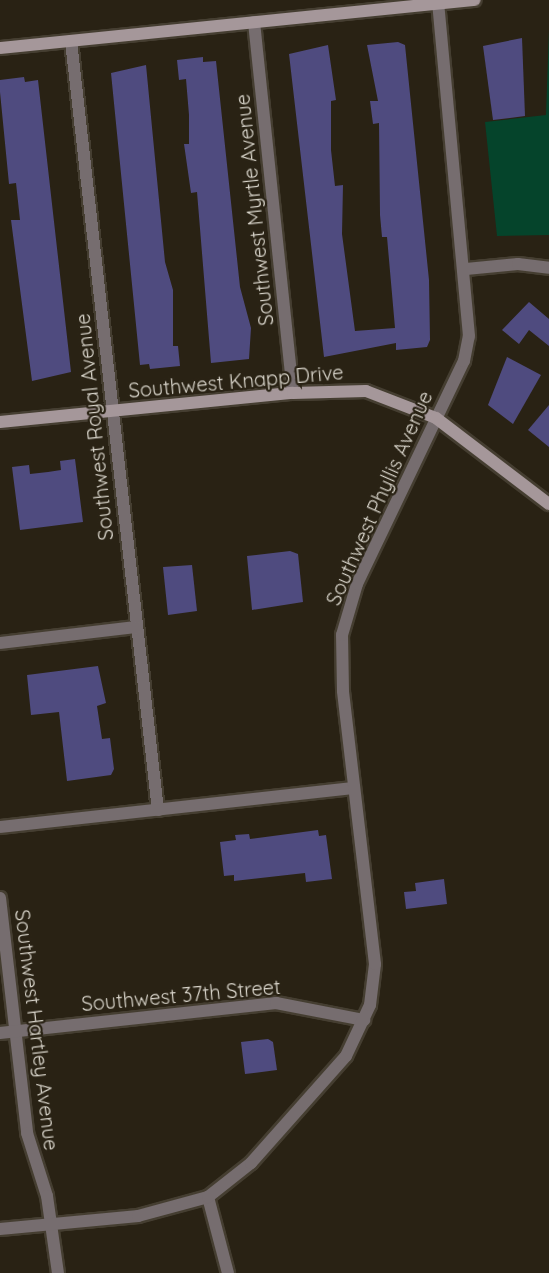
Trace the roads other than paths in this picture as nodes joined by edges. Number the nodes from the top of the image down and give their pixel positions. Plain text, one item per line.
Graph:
1 (476, 0) edge
2 (438, 4) junction
3 (254, 22) junction
4 (71, 40) junction
5 (0, 48) edge
6 (549, 268) edge
7 (466, 269) junction
8 (293, 393) junction
9 (111, 411) junction
10 (436, 418) junction
11 (0, 422) edge
12 (549, 504) edge
13 (136, 627) junction
14 (0, 643) edge
15 (354, 788) junction
16 (158, 810) junction
17 (0, 827) edge
18 (0, 897) edge
19 (364, 1020) junction
20 (16, 1031) junction
21 (0, 1033) edge
22 (208, 1197) junction
23 (53, 1224) junction
24 (0, 1229) edge
25 (58, 1273) edge
26 (228, 1273) edge

1 - 2 street
2 - 3 street
2 - 7 street, Southwest Phyllis Avenue
3 - 4 street
3 - 8 street, Southwest Myrtle Avenue
4 - 5 street
4 - 9 street, Southwest Royal Avenue
6 - 7 street
7 - 10 street, Southwest Phyllis Avenue
8 - 9 street, Southwest Knapp Drive
8 - 10 street, Southwest Knapp Drive
9 - 11 street, Southwest Knapp Drive
9 - 13 street, Southwest Royal Avenue
10 - 12 street, Southwest Knapp Drive
10 - 15 street, Southwest Phyllis Avenue
13 - 14 street
13 - 16 street, Southwest Royal Avenue
15 - 16 street
15 - 19 street, Southwest Phyllis Avenue
16 - 17 street
18 - 20 street, Southwest Hartley Avenue
19 - 20 street, Southwest 37th Street
19 - 22 street, Southwest Phyllis Avenue
20 - 21 street, Southwest 37th Street
20 - 23 street, Southwest Hartley Avenue
22 - 23 street
22 - 26 street
23 - 24 street
23 - 25 street, Southwest Hartley Avenue

